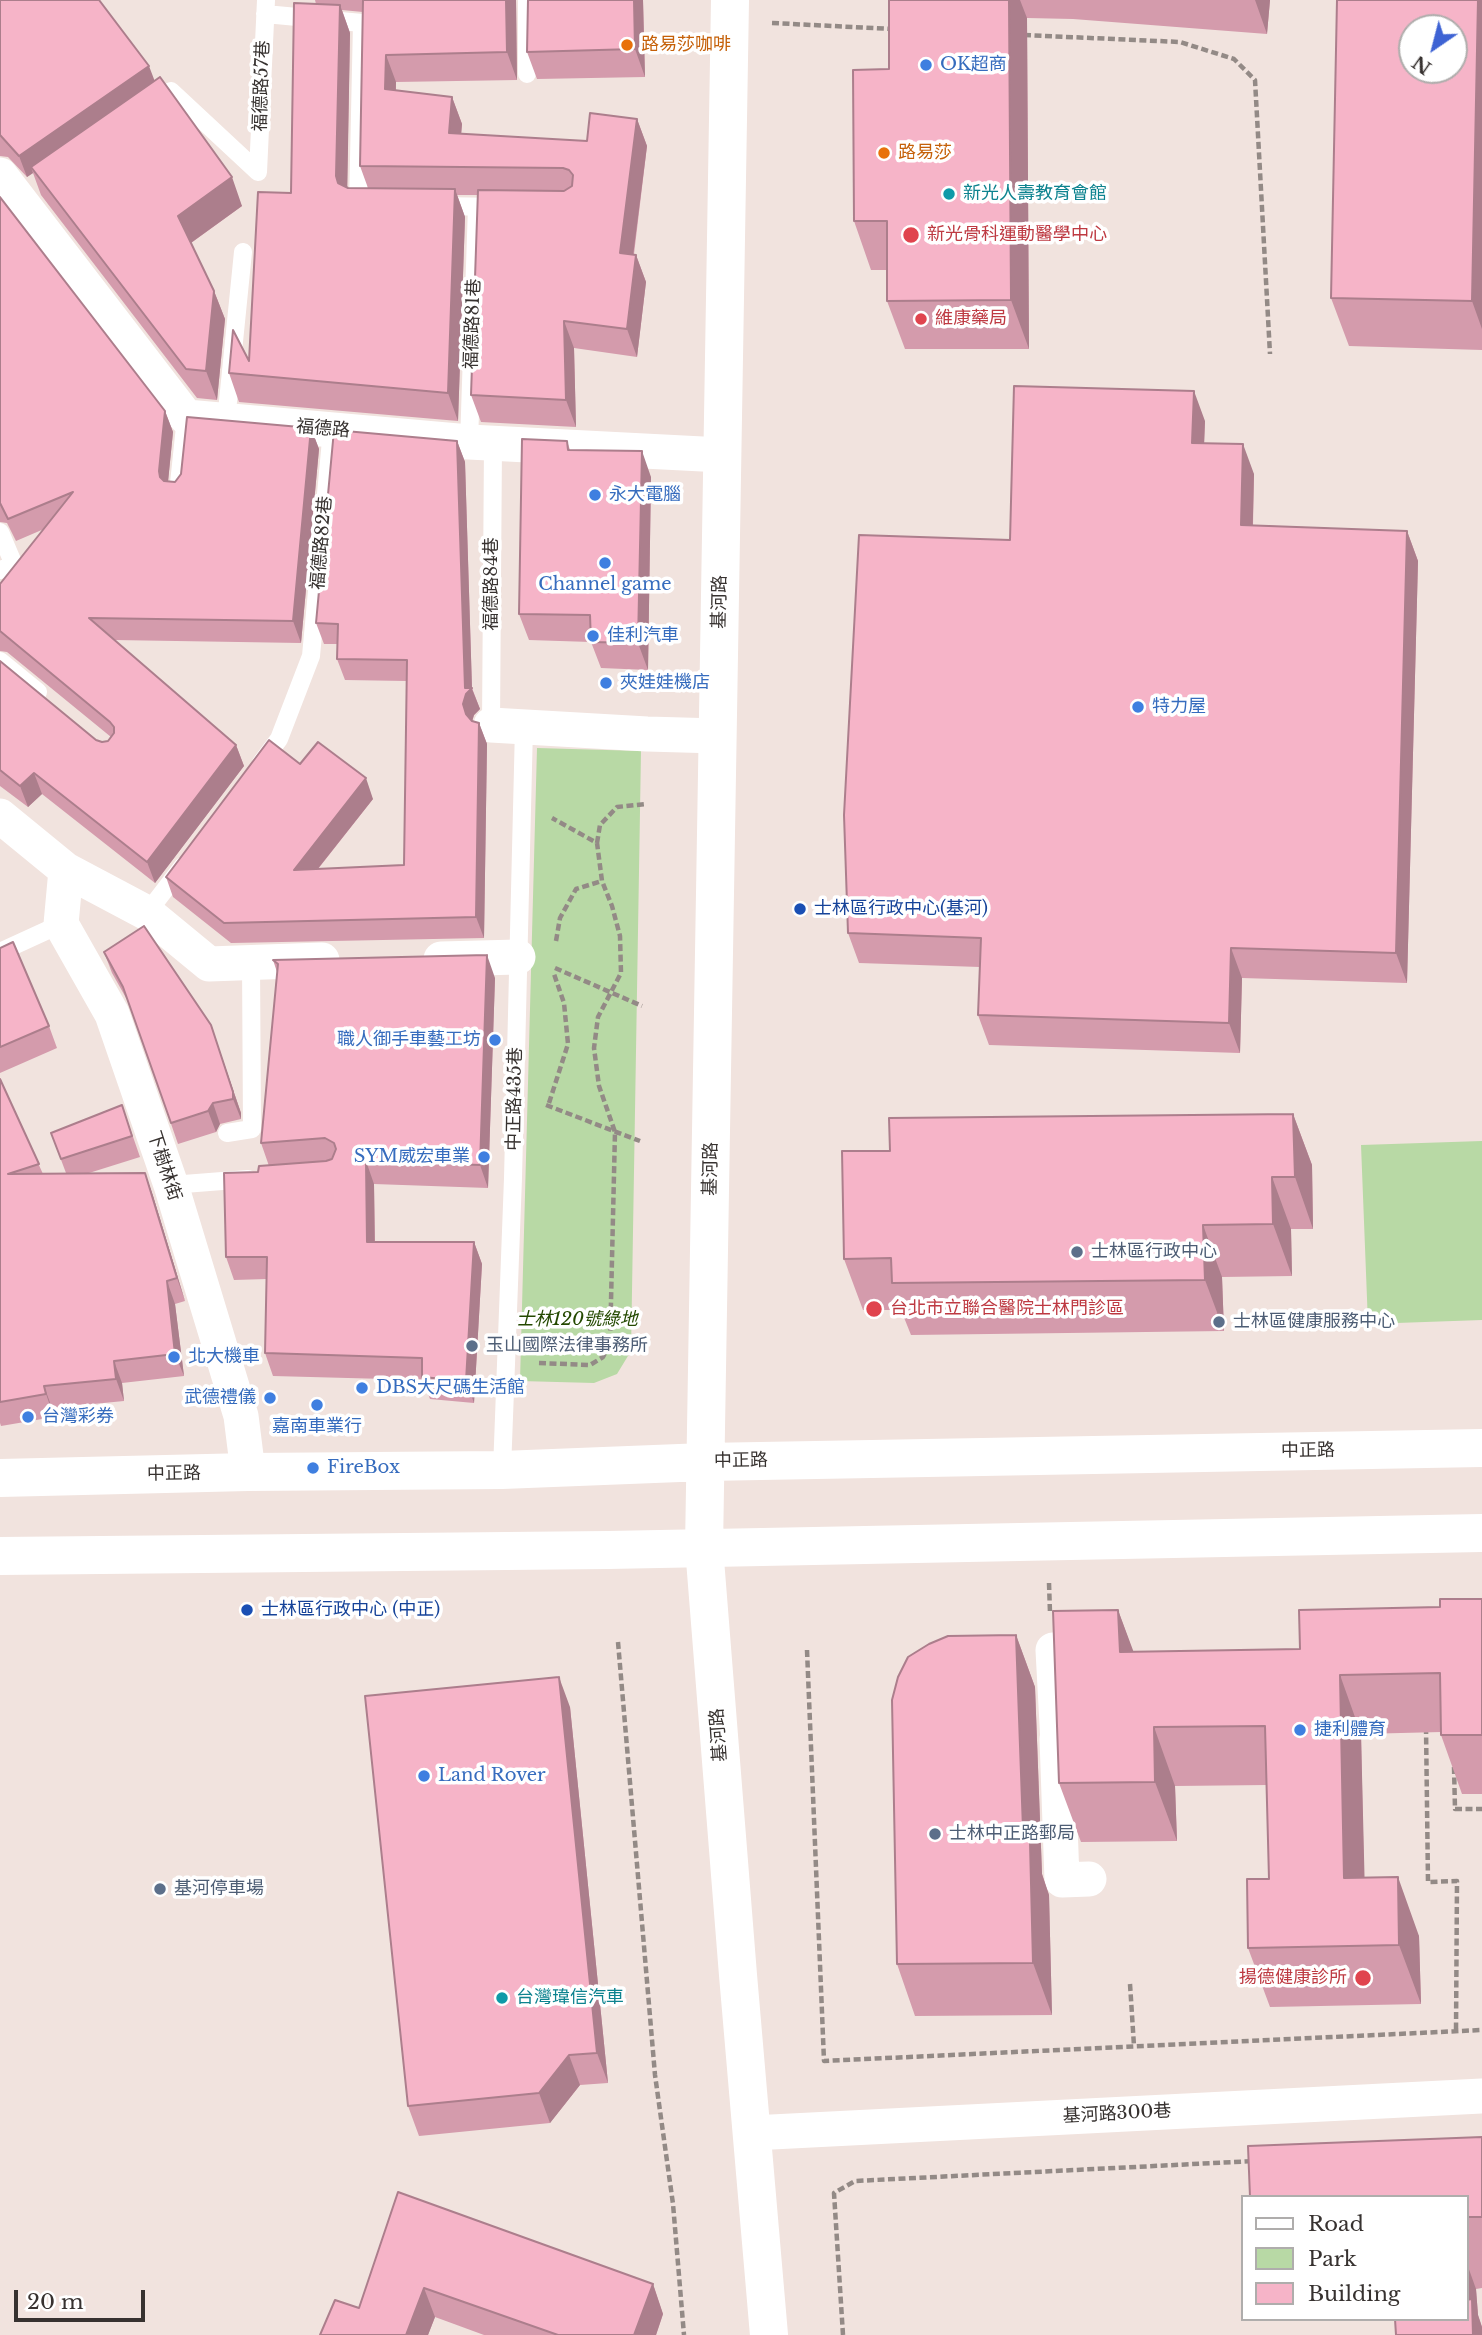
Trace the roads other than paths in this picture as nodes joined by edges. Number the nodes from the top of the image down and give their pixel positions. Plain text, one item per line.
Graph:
1 (527, 0) edge
2 (265, 7) edge
3 (729, 10) edge
4 (527, 74) edge
5 (138, 114) edge
6 (11, 193) edge
7 (384, 205) edge
8 (424, 206) edge
9 (477, 207) junction
10 (519, 207) edge
11 (243, 252) dead end
12 (186, 417) junction
13 (226, 421) junction
14 (332, 429) junction
15 (481, 443) junction
16 (722, 455) junction
17 (178, 494) edge
18 (0, 532) edge
19 (0, 570) edge
20 (0, 661) edge
21 (50, 702) edge
22 (507, 726) junction
23 (718, 736) junction
24 (254, 772) edge
25 (0, 816) edge
26 (196, 848) edge
27 (66, 870) junction
28 (146, 913) junction
29 (61, 924) junction
30 (0, 952) edge
31 (518, 957) junction
32 (411, 959) edge
33 (358, 960) edge
34 (251, 961) junction
35 (227, 1133) dead end
36 (265, 1177) edge
37 (171, 1185) junction
38 (1482, 1448) edge
39 (705, 1462) junction
40 (502, 1470) junction
41 (248, 1472) junction
42 (0, 1478) edge
43 (1482, 1533) edge
44 (704, 1547) junction
45 (0, 1556) edge
46 (1052, 1650) edge
47 (1089, 1879) dead end
48 (1482, 2096) edge
49 (752, 2133) junction
50 (769, 2335) edge

1 - 4 lane
2 - 5 lane, 福德路57巷
2 - 7 lane
3 - 16 main road, 基河路
6 - 12 street
8 - 9 lane
9 - 10 lane
9 - 15 lane, 福德路81巷
11 - 13 lane
12 - 13 street, 福德路
12 - 17 lane
13 - 14 street, 福德路
14 - 15 street, 福德路
14 - 24 lane, 福德路82巷
15 - 16 street, 福德路
15 - 22 lane, 福德路84巷
16 - 23 main road, 基河路
18 - 19 lane
20 - 21 lane
22 - 23 street
22 - 31 lane, 中正路435巷
23 - 39 main road, 基河路
25 - 27 street
26 - 28 lane
27 - 28 street
27 - 29 street
28 - 34 street
29 - 30 lane
29 - 37 street, 下樹林街
31 - 32 street
31 - 40 lane, 中正路435巷
33 - 34 street
34 - 35 lane
36 - 37 lane
37 - 41 street, 下樹林街
38 - 39 main road, 中正路
39 - 40 main road, 中正路
39 - 44 main road, 基河路
40 - 41 main road, 中正路
41 - 42 main road, 中正路
43 - 44 main road
44 - 45 main road
44 - 49 main road, 基河路
46 - 47 street
48 - 49 street, 基河路300巷
49 - 50 main road, 基河路

